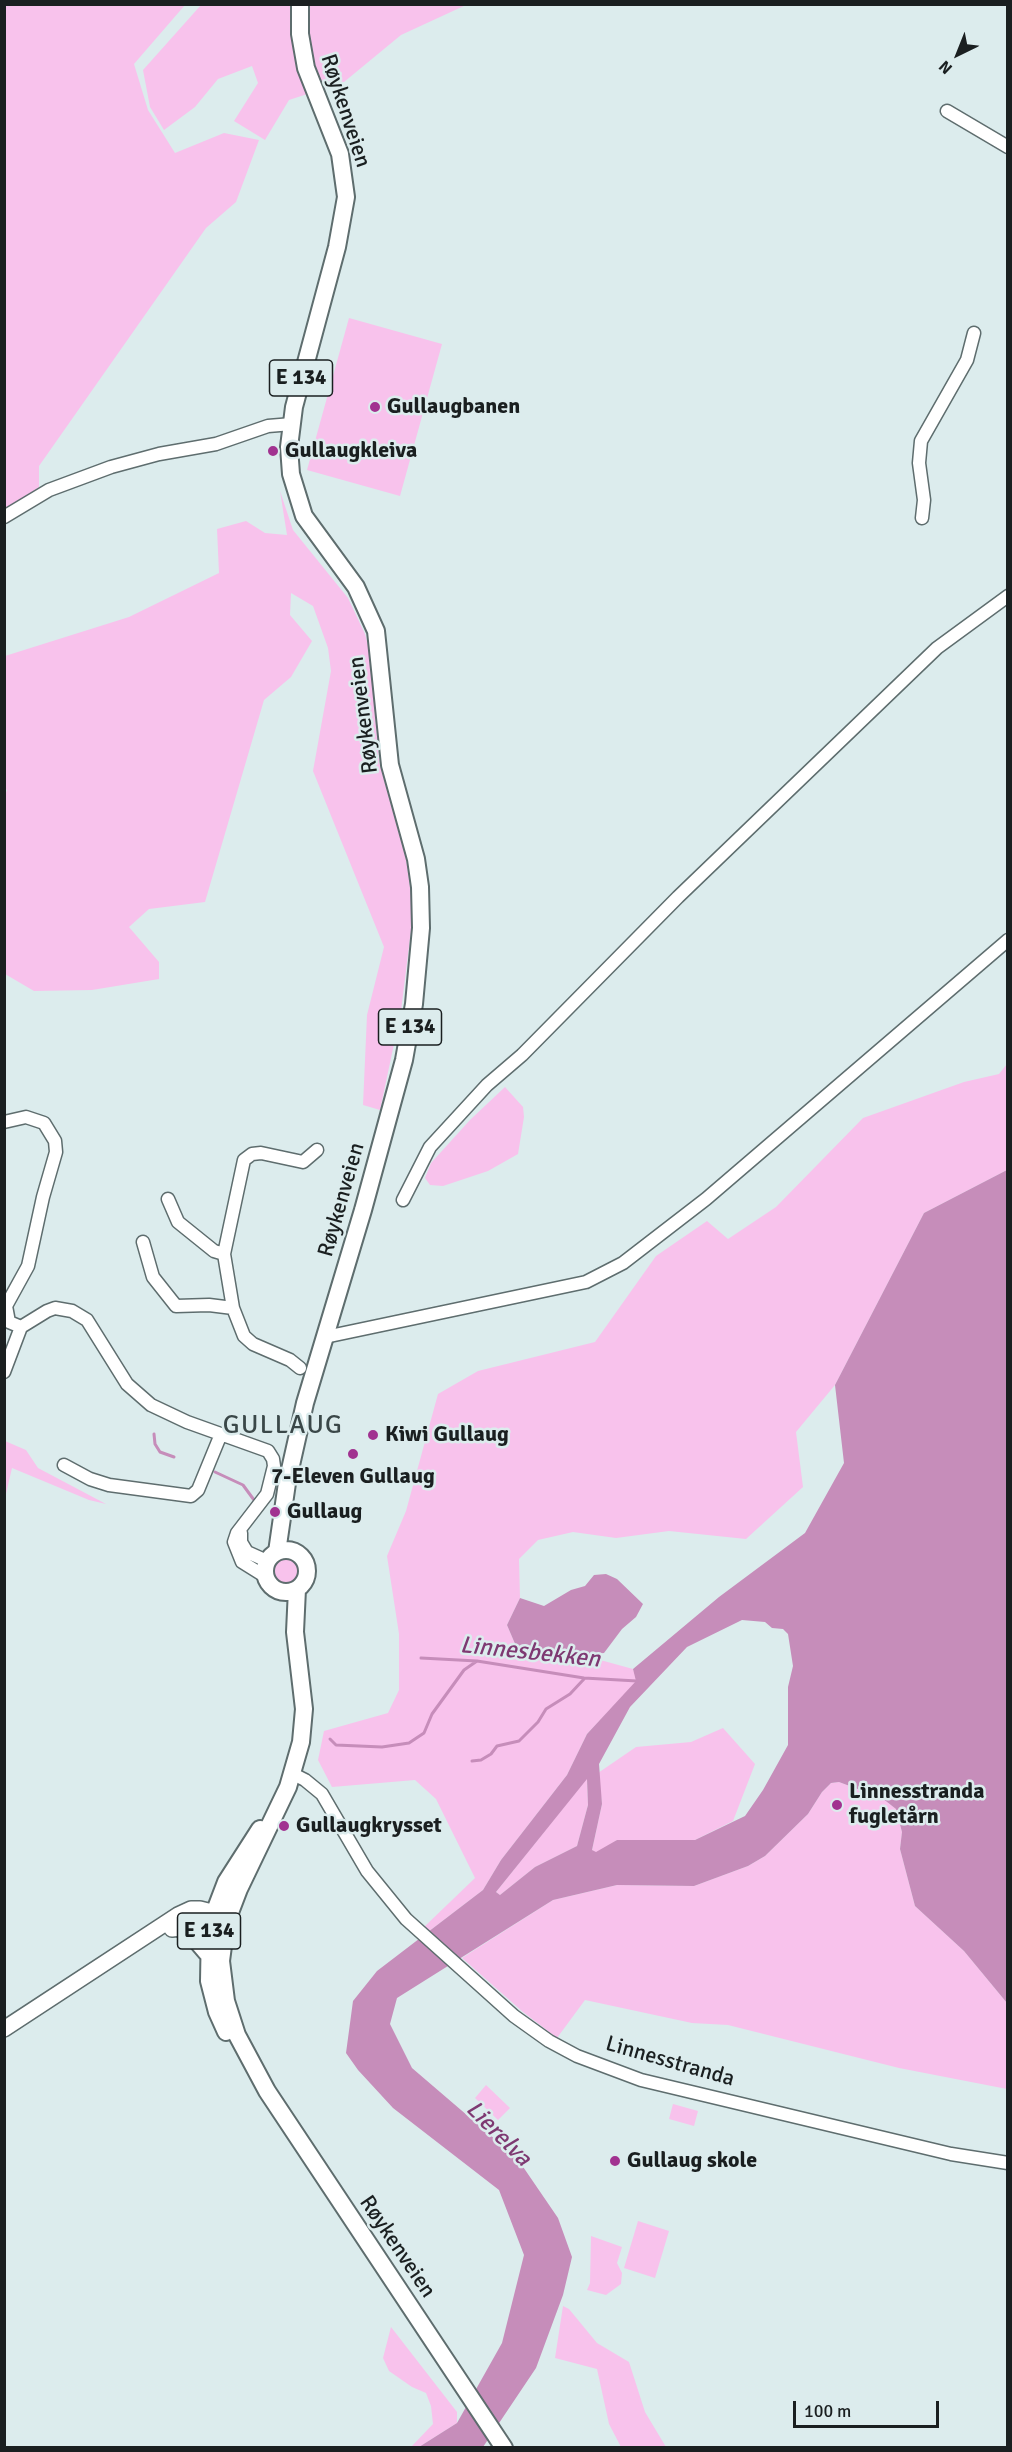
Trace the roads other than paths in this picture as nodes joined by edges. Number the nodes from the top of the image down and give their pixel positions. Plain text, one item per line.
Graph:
1 (300, 4) edge
2 (947, 111) dead end
3 (1008, 147) edge
4 (974, 333) dead end
5 (292, 424) junction
6 (4, 517) edge
7 (922, 518) dead end
8 (1008, 596) edge
9 (1008, 940) edge
10 (4, 1122) edge
11 (317, 1150) dead end
12 (168, 1199) dead end
13 (403, 1200) dead end
14 (143, 1242) dead end
15 (224, 1254) junction
16 (232, 1308) junction
17 (21, 1326) junction
18 (326, 1336) junction
19 (300, 1368) dead end
20 (4, 1372) edge
21 (220, 1434) junction
22 (64, 1465) dead end
23 (285, 1511) junction
24 (294, 1551) junction
25 (270, 1563) junction
26 (297, 1589) junction
27 (279, 1591) junction
28 (295, 1632) junction
29 (293, 1774) junction
30 (216, 1920) junction
31 (180, 1928) junction
32 (149, 1936) junction
33 (207, 1953) junction
34 (4, 2029) edge
35 (254, 2071) junction
36 (1008, 2163) edge
37 (501, 2444) edge

1 - 5 highway, Røykenveien / E 134
2 - 3 street
4 - 7 street
5 - 6 street
5 - 18 highway, Røykenveien / E 134
8 - 13 street
9 - 18 street
10 - 17 street
11 - 15 street
12 - 15 street
14 - 16 street
15 - 16 street
16 - 19 street
17 - 20 street
17 - 21 street
18 - 23 highway, Røykenveien / E 134
21 - 22 street
21 - 25 street
23 - 24 highway, Røykenveien / E 134
23 - 25 highway, Røykenveien / E 134
24 - 25 highway
24 - 26 highway, E 134
25 - 27 highway, E 134
26 - 27 highway
26 - 28 highway, Røykenveien / E 134
27 - 28 highway, Røykenveien / E 134
28 - 29 highway, Røykenveien / E 134
29 - 30 highway, Røykenveien / E 134
29 - 36 street, Linnesstranda
30 - 31 main road
30 - 32 main road
30 - 33 highway, Røykenveien / E 134
30 - 35 highway, Røykenveien / E 134
31 - 32 main road
31 - 33 highway, E 134
32 - 34 main road
33 - 35 highway, Røykenveien / E 134
35 - 37 highway, Røykenveien / E 134

